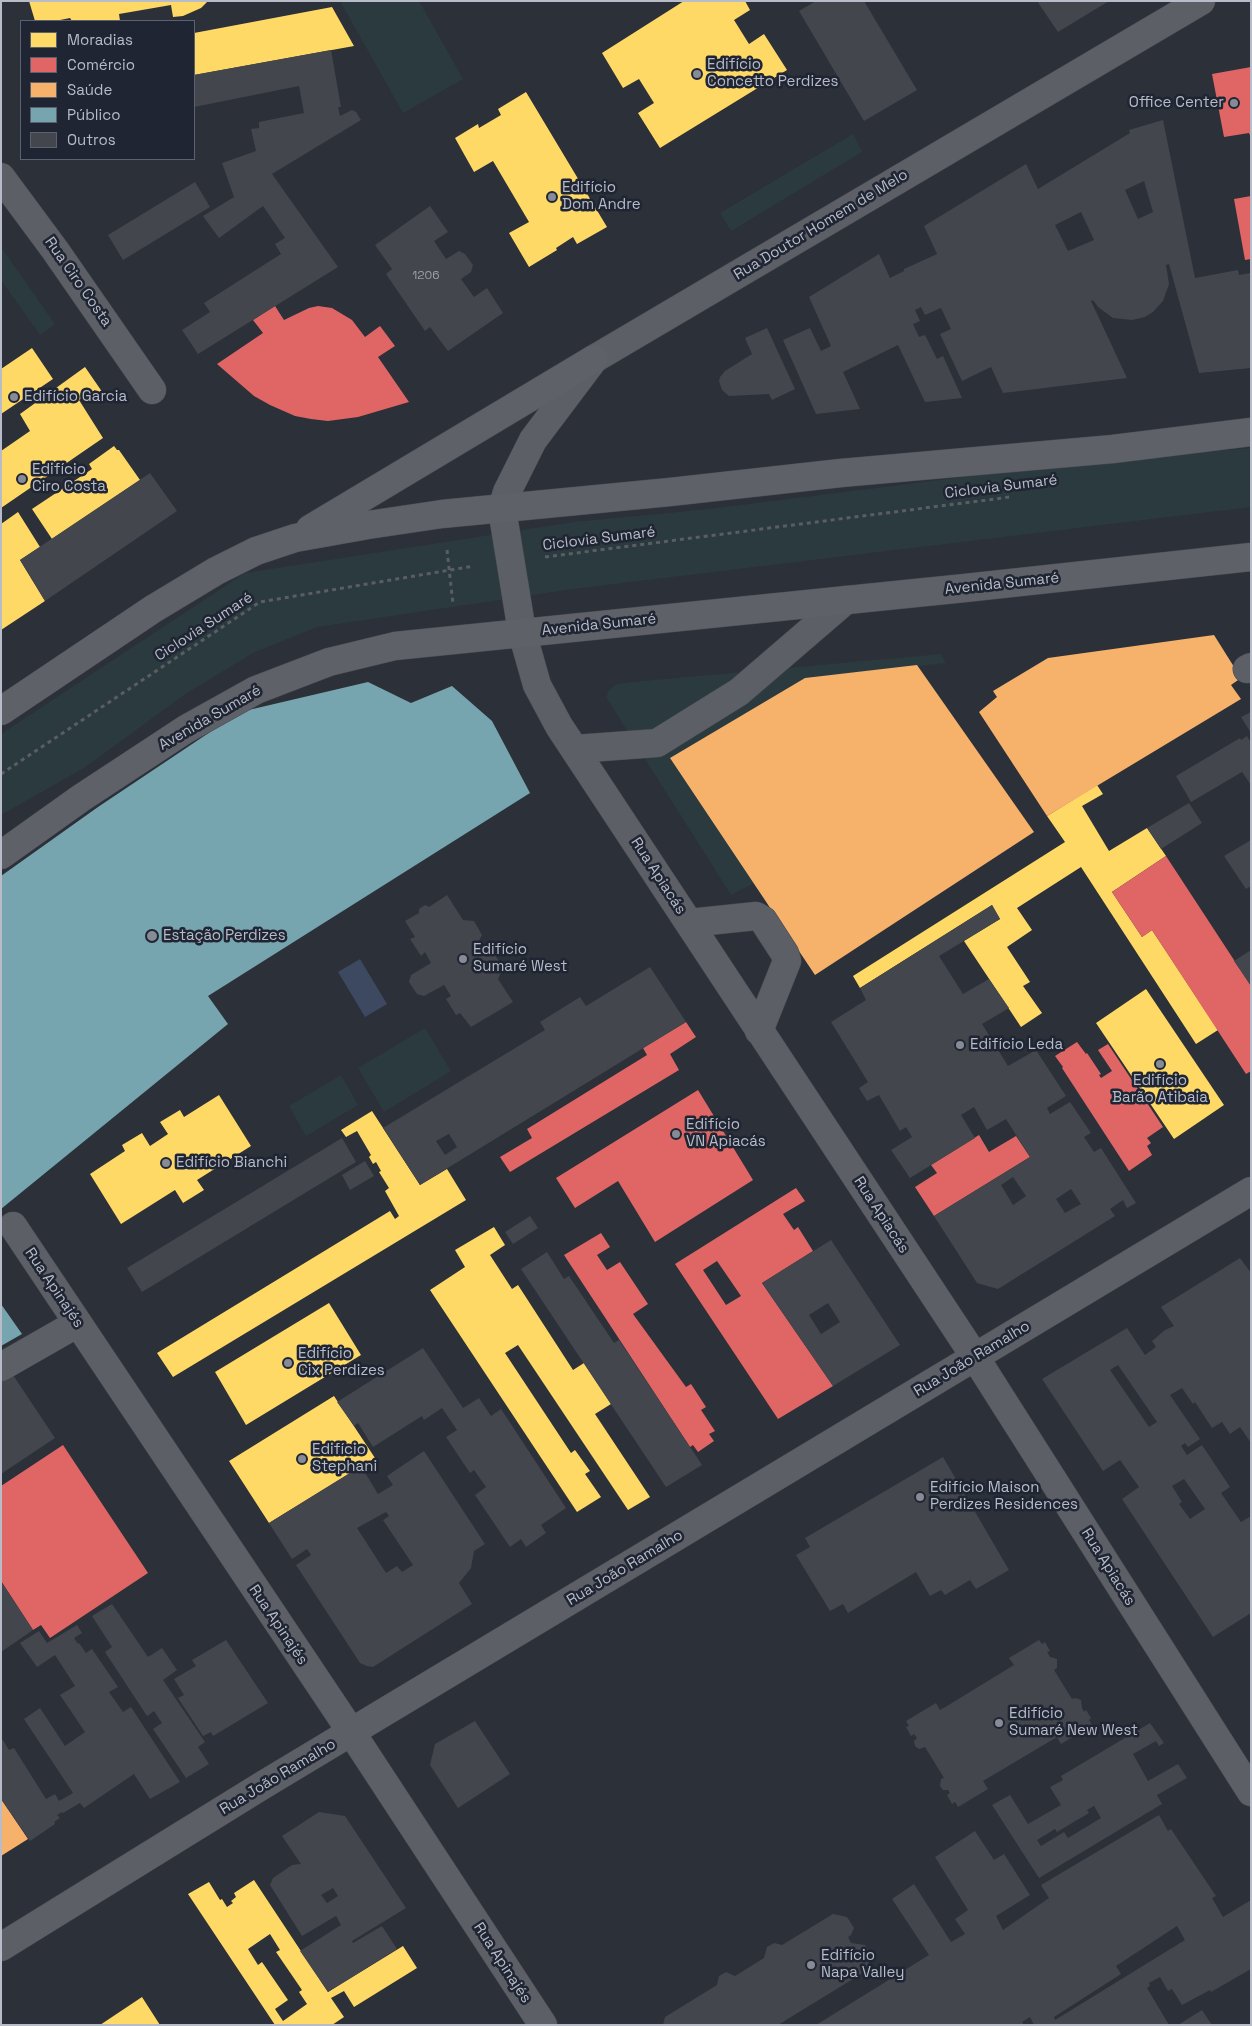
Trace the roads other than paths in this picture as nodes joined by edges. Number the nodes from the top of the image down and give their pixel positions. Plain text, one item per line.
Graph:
1 (1201, 1) edge
2 (1, 177) edge
3 (594, 359) junction
4 (152, 390) dead end
5 (1251, 432) edge
6 (502, 509) junction
7 (295, 538) junction
8 (1251, 557) edge
9 (846, 600) junction
10 (522, 632) junction
11 (1, 711) edge
12 (575, 749) junction
13 (1, 855) edge
14 (688, 923) junction
15 (759, 1031) junction
16 (1251, 1192) edge
17 (13, 1226) dead end
18 (78, 1323) junction
19 (975, 1357) junction
20 (1, 1367) edge
21 (351, 1732) junction
22 (1251, 1792) edge
23 (1, 1947) edge
24 (543, 2025) edge

1 - 3 street, Rua Doutor Homem de Melo
2 - 4 street, Rua Ciro Costa
3 - 6 street, Rua Doutor Homem de Melo
3 - 7 main road
5 - 6 main road
6 - 7 main road
6 - 10 street, Rua Apiacás
7 - 11 main road
8 - 9 main road, Avenida Sumaré
9 - 10 main road, Avenida Sumaré
9 - 12 street
10 - 12 street, Rua Apiacás
10 - 13 main road, Avenida Sumaré
12 - 14 street, Rua Apiacás
14 - 15 street, Rua Apiacás
14 - 15 street
15 - 19 street, Rua Apiacás
16 - 19 street, Rua João Ramalho
17 - 18 street, Rua Apinajés
18 - 20 street
18 - 21 street, Rua Apinajés
19 - 21 street, Rua João Ramalho
19 - 22 street, Rua Apiacás
21 - 23 street, Rua João Ramalho
21 - 24 street, Rua Apinajés

